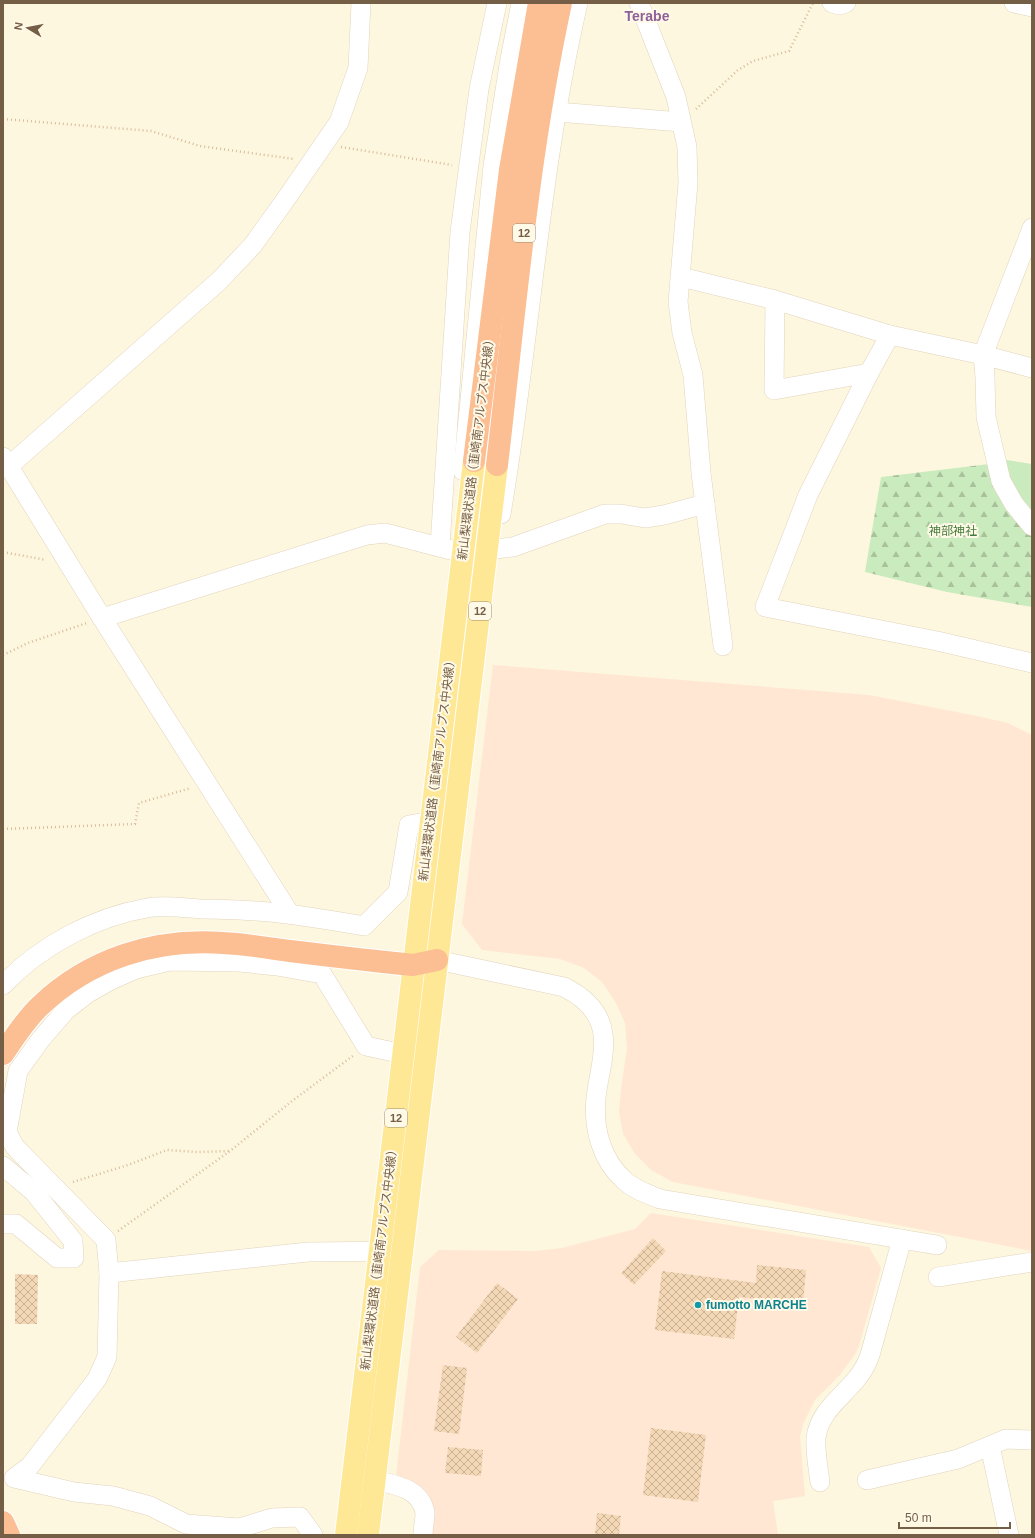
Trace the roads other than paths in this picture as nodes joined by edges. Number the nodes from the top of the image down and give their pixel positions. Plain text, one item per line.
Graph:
1 (361, 3) edge
2 (496, 3) edge
3 (521, 3) edge
4 (539, 3) edge
5 (562, 3) edge
6 (578, 3) edge
7 (639, 3) edge
8 (832, 3) edge
9 (846, 3) edge
10 (1014, 3) edge
11 (1032, 7) edge
12 (557, 112) junction
13 (681, 122) junction
14 (1032, 228) edge
15 (681, 277) junction
16 (775, 300) junction
17 (890, 335) junction
18 (983, 355) junction
19 (1032, 368) edge
20 (869, 373) junction
21 (474, 461) joint
22 (497, 465) joint
23 (7, 468) edge
24 (705, 504) junction
25 (1032, 526) edge
26 (495, 548) junction
27 (449, 549) junction
28 (102, 618) junction
29 (723, 646) dead end
30 (1032, 663) edge
31 (445, 700) junction
32 (462, 757) junction
33 (431, 821) junction
34 (290, 914) junction
35 (414, 958) junction
36 (437, 960) junction
37 (3, 985) edge
38 (3, 1031) edge
39 (3, 1054) edge
40 (403, 1054) junction
41 (7, 1144) edge
42 (3, 1166) edge
43 (3, 1224) edge
44 (902, 1239) junction
45 (938, 1245) dead end
46 (403, 1251) junction
47 (380, 1252) junction
48 (1032, 1262) edge
49 (109, 1273) junction
50 (938, 1277) dead end
51 (1032, 1440) edge
52 (990, 1446) junction
53 (375, 1480) junction
54 (867, 1480) dead end
55 (820, 1482) dead end
56 (3, 1522) edge
57 (8, 1535) edge
58 (313, 1535) edge
59 (346, 1535) edge
60 (368, 1535) edge
61 (423, 1535) edge
62 (1009, 1535) edge

1 - 23 street
2 - 27 street
3 - 27 street
4 - 21 highway, 新山梨環状道路（韮崎南アルプス中央線） / 12
5 - 22 highway, 新山梨環状道路（韮崎南アルプス中央線） / 12
6 - 12 street
7 - 13 street
8 - 9 street
10 - 11 street
12 - 13 street
12 - 26 street
13 - 15 street
14 - 18 street
15 - 16 street
15 - 24 street
16 - 17 street
16 - 20 street
17 - 18 street
17 - 20 street
18 - 19 street
18 - 25 street
20 - 30 street
21 - 31 main road, 新山梨環状道路（韮崎南アルプス中央線） / 12
22 - 32 main road, 新山梨環状道路（韮崎南アルプス中央線） / 12
23 - 28 street
24 - 26 street
24 - 29 street
26 - 32 street
27 - 28 street
27 - 31 street
28 - 34 street
31 - 33 main road, 新山梨環状道路（韮崎南アルプス中央線） / 12
32 - 36 main road, 新山梨環状道路（韮崎南アルプス中央線） / 12
33 - 34 street
33 - 35 main road, 新山梨環状道路（韮崎南アルプス中央線） / 12
34 - 37 street
35 - 36 highway
35 - 38 highway
35 - 39 highway
35 - 40 main road, 新山梨環状道路（韮崎南アルプス中央線） / 12
36 - 44 street
36 - 46 main road, 新山梨環状道路（韮崎南アルプス中央線） / 12
40 - 41 street
40 - 47 main road, 新山梨環状道路（韮崎南アルプス中央線） / 12
41 - 49 street
42 - 43 street
44 - 45 street
44 - 55 street
46 - 47 street
46 - 53 main road, 新山梨環状道路（韮崎南アルプス中央線） / 12
47 - 49 street
47 - 59 main road, 新山梨環状道路（韮崎南アルプス中央線） / 12
48 - 50 street
49 - 58 street
51 - 52 street
52 - 54 street
52 - 62 street
53 - 60 main road, 新山梨環状道路（韮崎南アルプス中央線） / 12
53 - 61 street
56 - 57 highway

